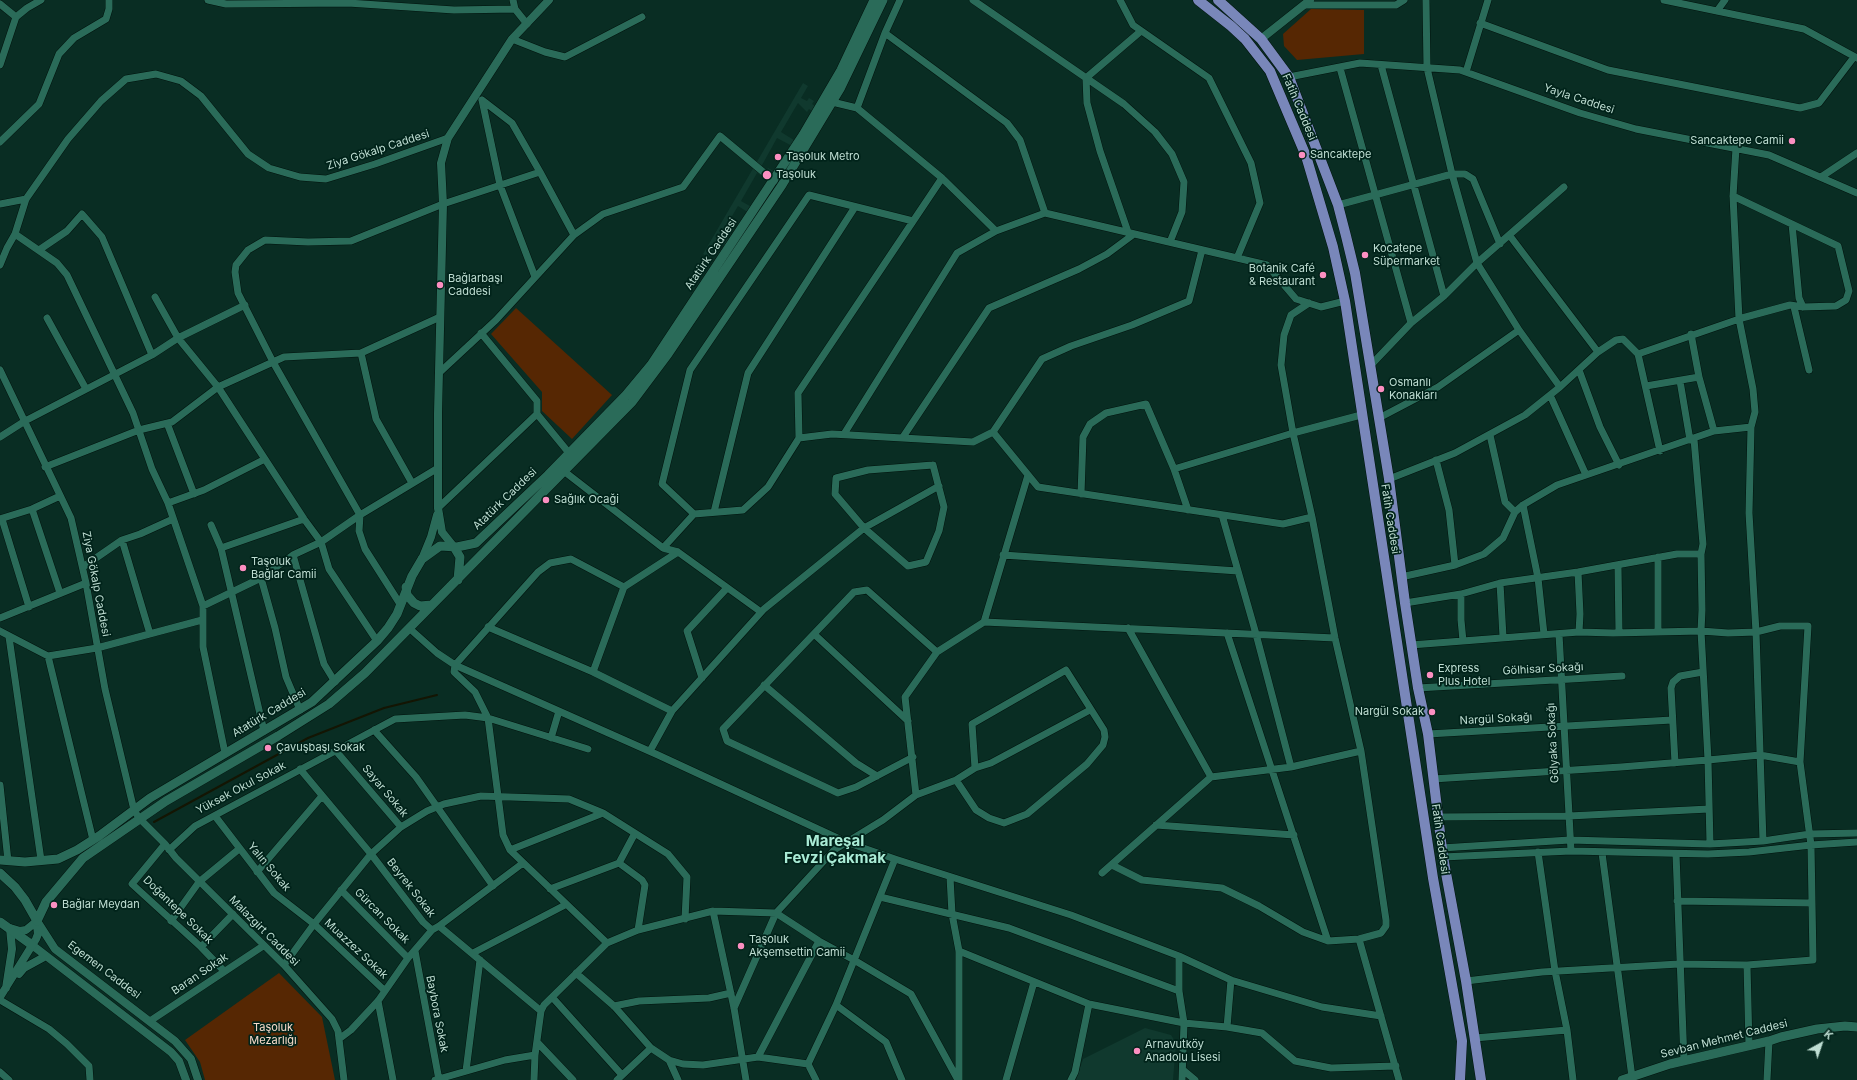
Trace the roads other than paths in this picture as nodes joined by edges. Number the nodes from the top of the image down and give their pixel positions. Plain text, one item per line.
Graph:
1 (41, 0) edge
2 (109, 0) edge
3 (208, 0) edge
4 (513, 0) edge
5 (549, 0) edge
6 (874, 0) edge
7 (883, 0) edge
8 (900, 0) edge
9 (973, 0) edge
10 (1120, 0) edge
11 (1198, 0) edge
12 (1218, 0) edge
13 (1404, 0) edge
14 (1426, 0) edge
15 (1488, 0) edge
16 (1664, 0) edge
17 (1725, 0) edge
18 (1307, 3) edge
19 (0, 4) edge
20 (515, 9) junction
21 (1717, 11) junction
22 (16, 17) junction
23 (642, 17) dead end
24 (1480, 23) junction
25 (527, 24) junction
26 (1141, 31) junction
27 (885, 33) junction
28 (512, 39) junction
29 (1261, 39) junction
30 (1856, 58) edge
31 (0, 65) edge
32 (1381, 65) junction
33 (1340, 68) junction
34 (1427, 68) junction
35 (1466, 72) junction
36 (1289, 77) junction
37 (1086, 78) junction
38 (479, 98) junction
39 (829, 100) junction
40 (858, 108) junction
41 (448, 138) junction
42 (0, 142) edge
43 (1736, 148) junction
44 (1857, 153) edge
45 (540, 172) junction
46 (1452, 174) junction
47 (1820, 177) junction
48 (942, 178) junction
49 (774, 181) junction
50 (500, 185) junction
51 (1414, 185) junction
52 (1564, 187) dead end
53 (1857, 193) edge
54 (1376, 194) junction
55 (1733, 196) junction
56 (26, 198) junction
57 (0, 204) edge
58 (443, 204) junction
59 (1338, 205) junction
60 (855, 207) junction
61 (1045, 213) junction
62 (913, 221) junction
63 (1792, 224) junction
64 (996, 231) junction
65 (1131, 233) junction
66 (15, 234) junction
67 (574, 235) junction
68 (1510, 236) junction
69 (1170, 242) junction
70 (1500, 244) junction
71 (3, 249) edge
72 (39, 250) junction
73 (1202, 250) junction
74 (1237, 258) junction
75 (1477, 263) junction
76 (0, 265) edge
77 (535, 276) junction
78 (1444, 296) junction
79 (155, 297) dead end
80 (1345, 300) junction
81 (1309, 303) junction
82 (245, 305) junction
83 (1794, 307) junction
84 (1803, 307) junction
85 (440, 317) junction
86 (47, 318) dead end
87 (1739, 319) junction
88 (1412, 323) junction
89 (1519, 330) junction
90 (481, 333) junction
91 (1691, 334) junction
92 (178, 338) junction
93 (1598, 352) junction
94 (362, 353) junction
95 (1638, 354) junction
96 (152, 355) junction
97 (273, 362) junction
98 (1370, 366) junction
99 (0, 370) edge
100 (1579, 370) junction
101 (1809, 370) dead end
102 (439, 372) junction
103 (114, 374) junction
104 (1699, 376) junction
105 (1680, 381) junction
106 (1646, 386) junction
107 (218, 387) junction
108 (1560, 387) junction
109 (86, 389) junction
110 (1550, 395) junction
111 (537, 414) junction
112 (1361, 415) junction
113 (1379, 418) junction
114 (25, 421) junction
115 (167, 423) junction
116 (1751, 427) junction
117 (140, 430) junction
118 (1714, 431) junction
119 (993, 432) junction
120 (1292, 433) junction
121 (844, 434) junction
122 (1490, 434) junction
123 (902, 437) junction
124 (0, 438) edge
125 (799, 438) junction
126 (1692, 439) junction
127 (1660, 451) junction
128 (569, 453) junction
129 (265, 459) junction
130 (1436, 460) junction
131 (1619, 465) junction
132 (45, 466) junction
133 (438, 468) junction
134 (1174, 468) junction
135 (565, 472) junction
136 (1028, 475) junction
137 (1586, 475) junction
138 (1389, 479) junction
139 (412, 483) junction
140 (939, 486) junction
141 (194, 494) junction
142 (1081, 494) junction
143 (60, 496) junction
144 (168, 503) junction
145 (1523, 505) junction
146 (438, 508) junction
147 (32, 509) junction
148 (1188, 510) junction
149 (714, 512) junction
150 (1515, 512) junction
151 (694, 514) junction
152 (360, 515) junction
153 (1222, 515) junction
154 (1312, 517) junction
155 (1, 519) edge
156 (173, 519) junction
157 (304, 519) junction
158 (211, 525) dead end
159 (864, 528) junction
160 (122, 540) junction
161 (321, 542) junction
162 (454, 547) junction
163 (221, 548) junction
164 (663, 548) junction
165 (678, 552) junction
166 (1701, 554) junction
167 (293, 555) junction
168 (1003, 555) junction
169 (1658, 557) junction
170 (422, 559) junction
171 (1456, 565) junction
172 (1618, 565) junction
173 (83, 567) junction
174 (1238, 571) junction
175 (1578, 572) junction
176 (1401, 577) junction
177 (261, 578) junction
178 (1538, 578) junction
179 (458, 580) junction
180 (86, 583) junction
181 (1500, 583) junction
182 (406, 587) junction
183 (624, 587) junction
184 (727, 588) junction
185 (60, 593) junction
186 (231, 593) junction
187 (1461, 594) junction
188 (1405, 603) junction
189 (400, 604) junction
190 (432, 605) junction
191 (203, 606) junction
192 (29, 607) junction
193 (761, 612) junction
194 (0, 618) edge
195 (202, 620) junction
196 (984, 622) junction
197 (488, 627) junction
198 (409, 628) junction
199 (1128, 628) junction
200 (0, 631) edge
201 (1658, 631) junction
202 (1701, 631) junction
203 (1579, 632) junction
204 (1756, 632) junction
205 (1227, 633) junction
206 (1620, 633) junction
207 (150, 634) junction
208 (814, 634) junction
209 (1256, 634) junction
210 (1544, 634) junction
211 (1558, 634) junction
212 (9, 637) junction
213 (1503, 637) junction
214 (1335, 638) junction
215 (377, 641) junction
216 (1463, 641) junction
217 (1411, 645) junction
218 (97, 648) junction
219 (937, 652) junction
220 (48, 656) junction
221 (455, 665) junction
222 (593, 672) junction
223 (1703, 672) junction
224 (1622, 676) dead end
225 (702, 678) junction
226 (1560, 679) junction
227 (335, 682) junction
228 (764, 686) junction
229 (1418, 688) junction
230 (300, 710) junction
231 (1090, 710) junction
232 (559, 711) junction
233 (672, 711) junction
234 (488, 718) junction
235 (1672, 720) junction
236 (908, 721) junction
237 (1565, 727) junction
238 (374, 730) junction
239 (264, 731) junction
240 (1428, 734) junction
241 (551, 738) junction
242 (588, 749) dead end
243 (336, 751) junction
244 (650, 751) junction
245 (1361, 751) junction
246 (225, 753) junction
247 (1760, 755) junction
248 (913, 757) junction
249 (1708, 760) junction
250 (1800, 762) junction
251 (1675, 763) junction
252 (1291, 767) junction
253 (975, 768) junction
254 (300, 769) junction
255 (1273, 769) junction
256 (1565, 771) junction
257 (877, 776) junction
258 (1211, 777) junction
259 (1433, 779) junction
260 (956, 780) junction
261 (0, 785) edge
262 (916, 795) junction
263 (322, 796) junction
264 (498, 797) junction
265 (436, 807) junction
266 (1709, 809) junction
267 (603, 813) junction
268 (137, 814) junction
269 (215, 816) junction
270 (1569, 816) junction
271 (1437, 817) junction
272 (1156, 825) junction
273 (401, 827) junction
274 (635, 833) junction
275 (1857, 833) edge
276 (1810, 834) junction
277 (1294, 835) junction
278 (93, 840) junction
279 (1570, 840) junction
280 (1763, 841) junction
281 (846, 842) junction
282 (1857, 842) edge
283 (1710, 844) junction
284 (1812, 845) junction
285 (167, 847) junction
286 (239, 849) junction
287 (510, 850) junction
288 (1571, 851) junction
289 (1442, 852) junction
290 (1538, 852) junction
291 (1602, 853) junction
292 (371, 854) junction
293 (1676, 854) junction
294 (895, 859) junction
295 (41, 860) junction
296 (4, 861) edge
297 (523, 863) junction
298 (618, 863) junction
299 (1112, 864) junction
300 (257, 872) junction
301 (0, 873) edge
302 (1102, 873) dead end
303 (950, 877) junction
304 (199, 882) junction
305 (493, 886) junction
306 (550, 889) junction
307 (341, 890) junction
308 (880, 897) junction
309 (1677, 901) junction
310 (565, 904) junction
311 (1812, 904) junction
312 (713, 912) junction
313 (776, 913) junction
314 (233, 914) junction
315 (952, 914) junction
316 (685, 919) junction
317 (171, 921) junction
318 (0, 922) edge
319 (37, 922) junction
320 (314, 924) junction
321 (439, 926) junction
322 (10, 928) junction
323 (432, 930) junction
324 (638, 930) junction
325 (1359, 939) junction
326 (819, 941) junction
327 (1328, 941) junction
328 (606, 943) junction
329 (32, 945) junction
330 (262, 946) junction
331 (201, 947) junction
332 (415, 951) junction
333 (959, 951) junction
334 (473, 953) junction
335 (46, 956) junction
336 (1179, 956) junction
337 (408, 958) junction
338 (480, 960) junction
339 (854, 960) junction
340 (1679, 964) junction
341 (284, 965) junction
342 (1747, 966) junction
343 (1616, 968) junction
344 (224, 971) junction
345 (1555, 971) junction
346 (576, 974) junction
347 (1231, 980) junction
348 (1466, 981) junction
349 (1034, 982) junction
350 (6, 988) junction
351 (384, 990) junction
352 (1179, 991) junction
353 (731, 993) junction
354 (552, 997) junction
355 (0, 998) edge
356 (378, 1001) junction
357 (1089, 1004) junction
358 (836, 1005) junction
359 (614, 1006) junction
360 (734, 1008) junction
361 (541, 1011) junction
362 (1381, 1016) junction
363 (150, 1021) junction
364 (1184, 1023) junction
365 (1227, 1027) junction
366 (1857, 1027) edge
367 (1567, 1030) junction
368 (1475, 1038) junction
369 (339, 1039) junction
370 (1768, 1041) junction
371 (537, 1042) junction
372 (1749, 1045) junction
373 (651, 1048) junction
374 (535, 1055) junction
375 (758, 1057) junction
376 (669, 1060) junction
377 (743, 1060) junction
378 (1684, 1061) junction
379 (808, 1064) junction
380 (1396, 1066) junction
381 (1182, 1070) junction
382 (466, 1071) junction
383 (0, 1072) edge
384 (1632, 1077) junction
385 (620, 1078) edge
386 (9, 1080) edge
387 (90, 1080) edge
388 (186, 1080) edge
389 (198, 1080) edge
390 (344, 1080) edge
391 (393, 1080) edge
392 (437, 1080) edge
393 (534, 1080) edge
394 (573, 1080) edge
395 (678, 1080) edge
396 (746, 1080) edge
397 (816, 1080) edge
398 (902, 1080) edge
399 (958, 1080) edge
400 (1006, 1080) edge
401 (1071, 1080) edge
402 (1182, 1080) edge
403 (1195, 1080) edge
404 (1399, 1080) edge
405 (1460, 1080) edge
406 (1481, 1080) edge
407 (1573, 1080) edge
408 (1622, 1080) edge
409 (1767, 1080) edge

1 - 22 street
2 - 42 street
3 - 20 street
4 - 20 street
5 - 25 street
6 - 39 main road, Atatürk Caddesi
7 - 39 main road, Atatürk Caddesi
8 - 27 street
9 - 37 street
10 - 26 street
11 - 80 main road, Fatih Caddesi
12 - 29 main road, Fatih Caddesi
13 - 18 street
14 - 34 street
15 - 24 street
16 - 21 street
17 - 21 street
18 - 29 street
19 - 22 street
20 - 25 street
21 - 30 street
22 - 31 street
23 - 28 street
24 - 30 street
24 - 35 street
25 - 28 street
26 - 37 street
26 - 74 street
27 - 40 street
27 - 61 street
28 - 38 street
29 - 36 main road, Fatih Caddesi
32 - 33 street, Yayla Caddesi
32 - 34 street, Yayla Caddesi
32 - 51 street
33 - 36 street, Yayla Caddesi
33 - 54 street
34 - 35 street, Yayla Caddesi
34 - 46 street
35 - 43 street, Yayla Caddesi
36 - 59 main road, Fatih Caddesi
37 - 65 street
37 - 69 street
38 - 41 street
38 - 45 street
38 - 50 street
39 - 40 street
39 - 49 main road, Atatürk Caddesi
39 - 135 main road, Atatürk Caddesi
40 - 48 street
41 - 56 street, Ziya Gökalp Caddesi
41 - 58 street
43 - 47 street, Yayla Caddesi
43 - 55 street
44 - 47 street
45 - 50 street
45 - 67 street
46 - 51 street
46 - 70 street
46 - 75 street
47 - 53 street, Yayla Caddesi
48 - 62 street
48 - 64 street
49 - 67 street
49 - 128 main road, Atatürk Caddesi
50 - 58 street
50 - 77 street
51 - 54 street
51 - 78 street
52 - 68 street
54 - 59 street
54 - 88 street
55 - 63 street
55 - 87 street
56 - 57 street
56 - 66 street, Ziya Gökalp Caddesi
58 - 82 street
58 - 85 street
59 - 98 main road, Fatih Caddesi
60 - 62 street
60 - 149 street
60 - 151 street
61 - 64 street
61 - 65 street
62 - 125 street
63 - 84 street
63 - 84 street
64 - 121 street
65 - 69 street
65 - 123 street
66 - 71 street, Ziya Gökalp Caddesi
66 - 72 street
67 - 77 street
68 - 70 street
68 - 93 street
69 - 73 street
70 - 75 street
71 - 76 street, Ziya Gökalp Caddesi
72 - 96 street
72 - 103 street
73 - 74 street
73 - 119 street
74 - 81 street
75 - 78 street
75 - 89 street
77 - 90 street
78 - 88 street
79 - 92 street
80 - 81 street
80 - 112 main road, Fatih Caddesi
81 - 120 street
82 - 92 street
82 - 97 street
83 - 84 street
83 - 87 street
83 - 101 street
85 - 94 street
85 - 102 street
86 - 109 street
87 - 91 street
87 - 116 street
88 - 98 street
89 - 108 street
89 - 113 street
90 - 102 street
90 - 111 street
91 - 95 street
91 - 104 street
92 - 96 street
92 - 107 street
93 - 95 street
93 - 100 street
94 - 97 street
94 - 139 street
95 - 106 street
96 - 103 street
97 - 107 street
97 - 152 street
98 - 113 main road, Fatih Caddesi
99 - 114 street, Ziya Gökalp Caddesi
100 - 108 street
100 - 131 street
102 - 133 street
103 - 109 street
103 - 117 street
104 - 105 street
104 - 118 street
105 - 106 street
105 - 126 street
106 - 127 street
107 - 115 street
107 - 129 street
108 - 110 street
109 - 114 street
110 - 122 street
110 - 137 street
111 - 128 street
111 - 146 street
112 - 120 street
112 - 405 main road, Fatih Caddesi
113 - 138 main road, Fatih Caddesi
114 - 124 street
114 - 132 street, Ziya Gökalp Caddesi
115 - 117 street
115 - 141 street
116 - 118 street
116 - 204 street
117 - 132 street
117 - 144 street
118 - 126 street
119 - 123 street
119 - 136 street
120 - 134 street
120 - 154 street
121 - 123 street
121 - 125 street
122 - 130 street
122 - 150 street
125 - 149 street
126 - 127 street
126 - 166 street
127 - 131 street
128 - 162 main road, Atatürk Caddesi
129 - 141 street
129 - 157 street
130 - 138 street
130 - 171 street
131 - 137 street
132 - 143 street, Ziya Gökalp Caddesi
133 - 139 street
133 - 146 street
134 - 142 street
134 - 148 street
135 - 164 street
135 - 179 main road, Atatürk Caddesi
136 - 142 street
136 - 168 street
137 - 145 street
138 - 176 main road, Fatih Caddesi
139 - 152 street
140 - 159 street
140 - 159 street
140 - 159 street
141 - 144 street
142 - 148 street
143 - 147 street
143 - 173 street, Ziya Gökalp Caddesi
144 - 156 street
145 - 150 street
145 - 178 street
146 - 162 street
146 - 170 street
147 - 155 street
147 - 185 street
148 - 153 street
149 - 151 street
150 - 171 street
151 - 164 street
152 - 161 street
152 - 189 street
153 - 154 street
153 - 174 street
154 - 214 street
155 - 192 street
156 - 160 street
156 - 191 street
157 - 161 street
157 - 163 street
158 - 163 street
159 - 193 street
160 - 173 street
160 - 207 street
161 - 167 street
161 - 215 street
162 - 170 main road, Atatürk Caddesi
162 - 179 main road
163 - 186 street
164 - 165 street
165 - 183 street
165 - 184 street
166 - 169 street
166 - 202 street
167 - 177 street
167 - 227 street
168 - 174 street
168 - 196 street
169 - 172 street
169 - 201 street
170 - 182 main road, Atatürk Caddesi
171 - 176 street
172 - 175 street
172 - 206 street
173 - 180 street, Ziya Gökalp Caddesi
174 - 209 street
175 - 178 street
175 - 203 street
176 - 188 main road, Fatih Caddesi
177 - 186 street
177 - 230 street
178 - 181 street
178 - 210 street
179 - 190 main road, Atatürk Caddesi
180 - 185 street
180 - 218 street, Ziya Gökalp Caddesi
181 - 187 street
181 - 213 street
182 - 189 main road, Atatürk Caddesi
182 - 190 main road
183 - 197 street
183 - 222 street
184 - 193 street
184 - 225 street
185 - 192 street
186 - 191 street
186 - 239 street
187 - 188 street
187 - 216 street
188 - 217 main road, Fatih Caddesi
189 - 215 main road, Atatürk Caddesi
190 - 198 main road, Atatürk Caddesi
191 - 195 street
192 - 194 street
193 - 225 street
195 - 207 street
195 - 246 street
196 - 199 street
196 - 219 street
197 - 221 street
197 - 222 street
198 - 221 street
198 - 268 main road, Atatürk Caddesi
199 - 205 street
199 - 258 street
200 - 212 street
201 - 202 street
201 - 206 street
202 - 204 street
202 - 223 street
203 - 206 street
203 - 211 street
204 - 247 street
204 - 250 street
205 - 209 street
205 - 255 street
207 - 218 street
208 - 219 street
208 - 228 street
208 - 236 street
209 - 214 street
209 - 252 street
210 - 211 street
210 - 213 street
211 - 226 street, Gölyaka Sokağı
212 - 220 street
212 - 295 street
213 - 216 street
214 - 245 street
215 - 227 main road, Atatürk Caddesi
216 - 217 street
217 - 229 main road, Fatih Caddesi
218 - 220 street
218 - 268 street, Ziya Gökalp Caddesi
219 - 236 street
220 - 278 street
221 - 232 street
221 - 234 street
222 - 233 street
223 - 235 street
223 - 249 street
224 - 226 street, Gölhisar Sokağı
225 - 233 street
226 - 229 street, Gölhisar Sokağı
226 - 237 street, Gölyaka Sokağı
227 - 230 main road, Atatürk Caddesi
228 - 257 street
228 - 257 street
229 - 240 main road, Fatih Caddesi
230 - 239 main road, Atatürk Caddesi
231 - 253 street
231 - 253 street
231 - 260 street
232 - 241 street
232 - 244 street
233 - 244 street
234 - 238 street, Yüksek Okul Sokak
234 - 241 street, Yüksek Okul Sokak
234 - 264 street
235 - 237 street, Nargül Sokağı
235 - 251 street
236 - 248 street
237 - 240 street, Nargül Sokağı
237 - 256 street, Gölyaka Sokağı
238 - 243 street, Yüksek Okul Sokak
238 - 265 street
239 - 246 main road, Atatürk Caddesi
240 - 259 main road, Fatih Caddesi
241 - 242 street, Yüksek Okul Sokak
243 - 254 street, Yüksek Okul Sokak
243 - 273 street, Sayar Sokak
244 - 281 street
245 - 252 street
245 - 325 street
246 - 268 main road, Atatürk Caddesi
247 - 249 street
247 - 250 street
247 - 280 street
248 - 257 street
248 - 262 street
249 - 251 street
249 - 266 street
250 - 276 street
251 - 256 street
252 - 255 street
253 - 260 street
254 - 263 street, Beyrek Sokak
254 - 269 street, Yüksek Okul Sokak
255 - 258 street
255 - 277 street
256 - 259 street
256 - 270 street, Gölyaka Sokağı
258 - 272 street
259 - 271 main road, Fatih Caddesi
260 - 262 street
261 - 296 street
262 - 281 street
263 - 292 street, Beyrek Sokak
263 - 300 street
264 - 265 street
264 - 267 street
264 - 287 street
265 - 273 street
265 - 305 street
266 - 270 street
266 - 283 street
267 - 274 street
267 - 287 street
268 - 278 main road, Atatürk Caddesi
268 - 285 street, Malazgirt Caddesi
268 - 319 main road, Atatürk Caddesi
269 - 285 street, Yüksek Okul Sokak
269 - 286 street, Yalın Sokak
270 - 271 street
270 - 279 street, Gölyaka Sokağı
271 - 289 main road, Fatih Caddesi
272 - 277 street
272 - 299 street
273 - 292 street
274 - 298 street
274 - 316 street
275 - 276 street
276 - 280 street
276 - 284 street
277 - 327 street
278 - 295 main road, Atatürk Caddesi
279 - 283 street
279 - 288 street, Gölyaka Sokağı
279 - 289 street
280 - 283 street
281 - 294 street
281 - 313 street
282 - 284 street
284 - 293 street
284 - 311 street
285 - 304 street, Malazgirt Caddesi
285 - 317 street, Doğantepe Sokak
286 - 300 street, Yalın Sokak
286 - 304 street
287 - 297 street
288 - 290 street
288 - 291 street
289 - 290 street
289 - 348 main road, Fatih Caddesi
290 - 345 street
291 - 293 street
291 - 343 street
292 - 307 street
292 - 323 street, Beyrek Sokak
293 - 309 street
294 - 303 street
294 - 308 street
295 - 296 main road, Atatürk Caddesi
297 - 305 street
297 - 306 street
298 - 306 street
298 - 324 street
299 - 302 street
299 - 327 street
300 - 320 street, Yalın Sokak
301 - 319 main road, Egemen Caddesi
303 - 315 street
303 - 336 street
304 - 314 street, Malazgirt Caddesi
304 - 317 street
305 - 321 street
306 - 310 street
307 - 320 street
307 - 337 street, Gürcan Sokak
308 - 315 street
308 - 339 street
309 - 311 street
309 - 340 street
310 - 328 street
310 - 334 street
311 - 342 street
312 - 313 street
312 - 316 street
312 - 353 street
313 - 326 street
313 - 360 street
314 - 330 street, Malazgirt Caddesi
314 - 331 street
315 - 333 street
315 - 352 street
316 - 324 street
317 - 331 street, Doğantepe Sokak
318 - 322 main road
319 - 322 street
319 - 329 street
319 - 363 street, Egemen Caddesi
320 - 341 street
320 - 351 street, Muazzez Sokak
321 - 323 street, Beyrek Sokak
321 - 334 street, Beyrek Sokak
322 - 329 main road
322 - 350 street
323 - 332 street
324 - 328 street
325 - 327 street
325 - 362 street
326 - 339 street
326 - 375 street
328 - 346 street
329 - 335 street
329 - 350 street
330 - 341 street, Malazgirt Caddesi
330 - 344 street, Baran Sokak
331 - 344 street, Doğantepe Sokak
332 - 337 street
332 - 392 street, Baybora Sokak
333 - 349 street
333 - 399 street
334 - 338 street, Beyrek Sokak
335 - 350 street
335 - 388 street
336 - 347 street
336 - 352 street
337 - 351 street
338 - 361 street, Beyrek Sokak
338 - 382 street
339 - 358 street
339 - 399 street
340 - 342 street
340 - 343 street
340 - 378 street
341 - 369 street, Malazgirt Caddesi
342 - 372 street
343 - 345 street
343 - 384 street
344 - 363 street, Baran Sokak
345 - 348 street
345 - 367 street
346 - 354 street
346 - 359 street
347 - 362 street
347 - 365 street
348 - 368 main road, Fatih Caddesi
349 - 357 street
349 - 400 street
350 - 355 street
351 - 356 street
352 - 364 street
353 - 359 street
353 - 360 street
354 - 361 street
354 - 385 street
355 - 387 street
356 - 369 street
356 - 391 street
357 - 364 street
357 - 401 street
358 - 379 street
358 - 398 street
359 - 373 street
360 - 377 street
361 - 371 street
362 - 380 street
363 - 389 street, Egemen Caddesi
364 - 365 street
364 - 381 street
365 - 380 street
366 - 370 main road, Sevban Mehmet Caddesi
367 - 368 street
367 - 407 street
368 - 406 main road, Fatih Caddesi
369 - 390 street, Malazgirt Caddesi
370 - 372 main road, Sevban Mehmet Caddesi
370 - 409 street
371 - 374 street
371 - 394 street
372 - 378 main road, Sevban Mehmet Caddesi
373 - 376 street
373 - 385 street
374 - 382 street
374 - 393 street
375 - 377 street
375 - 379 street
376 - 377 street
376 - 395 street
377 - 396 street
378 - 384 main road, Sevban Mehmet Caddesi
379 - 397 street
380 - 404 street
381 - 402 street
381 - 403 street
382 - 392 street
383 - 386 street
384 - 408 main road, Sevban Mehmet Caddesi

